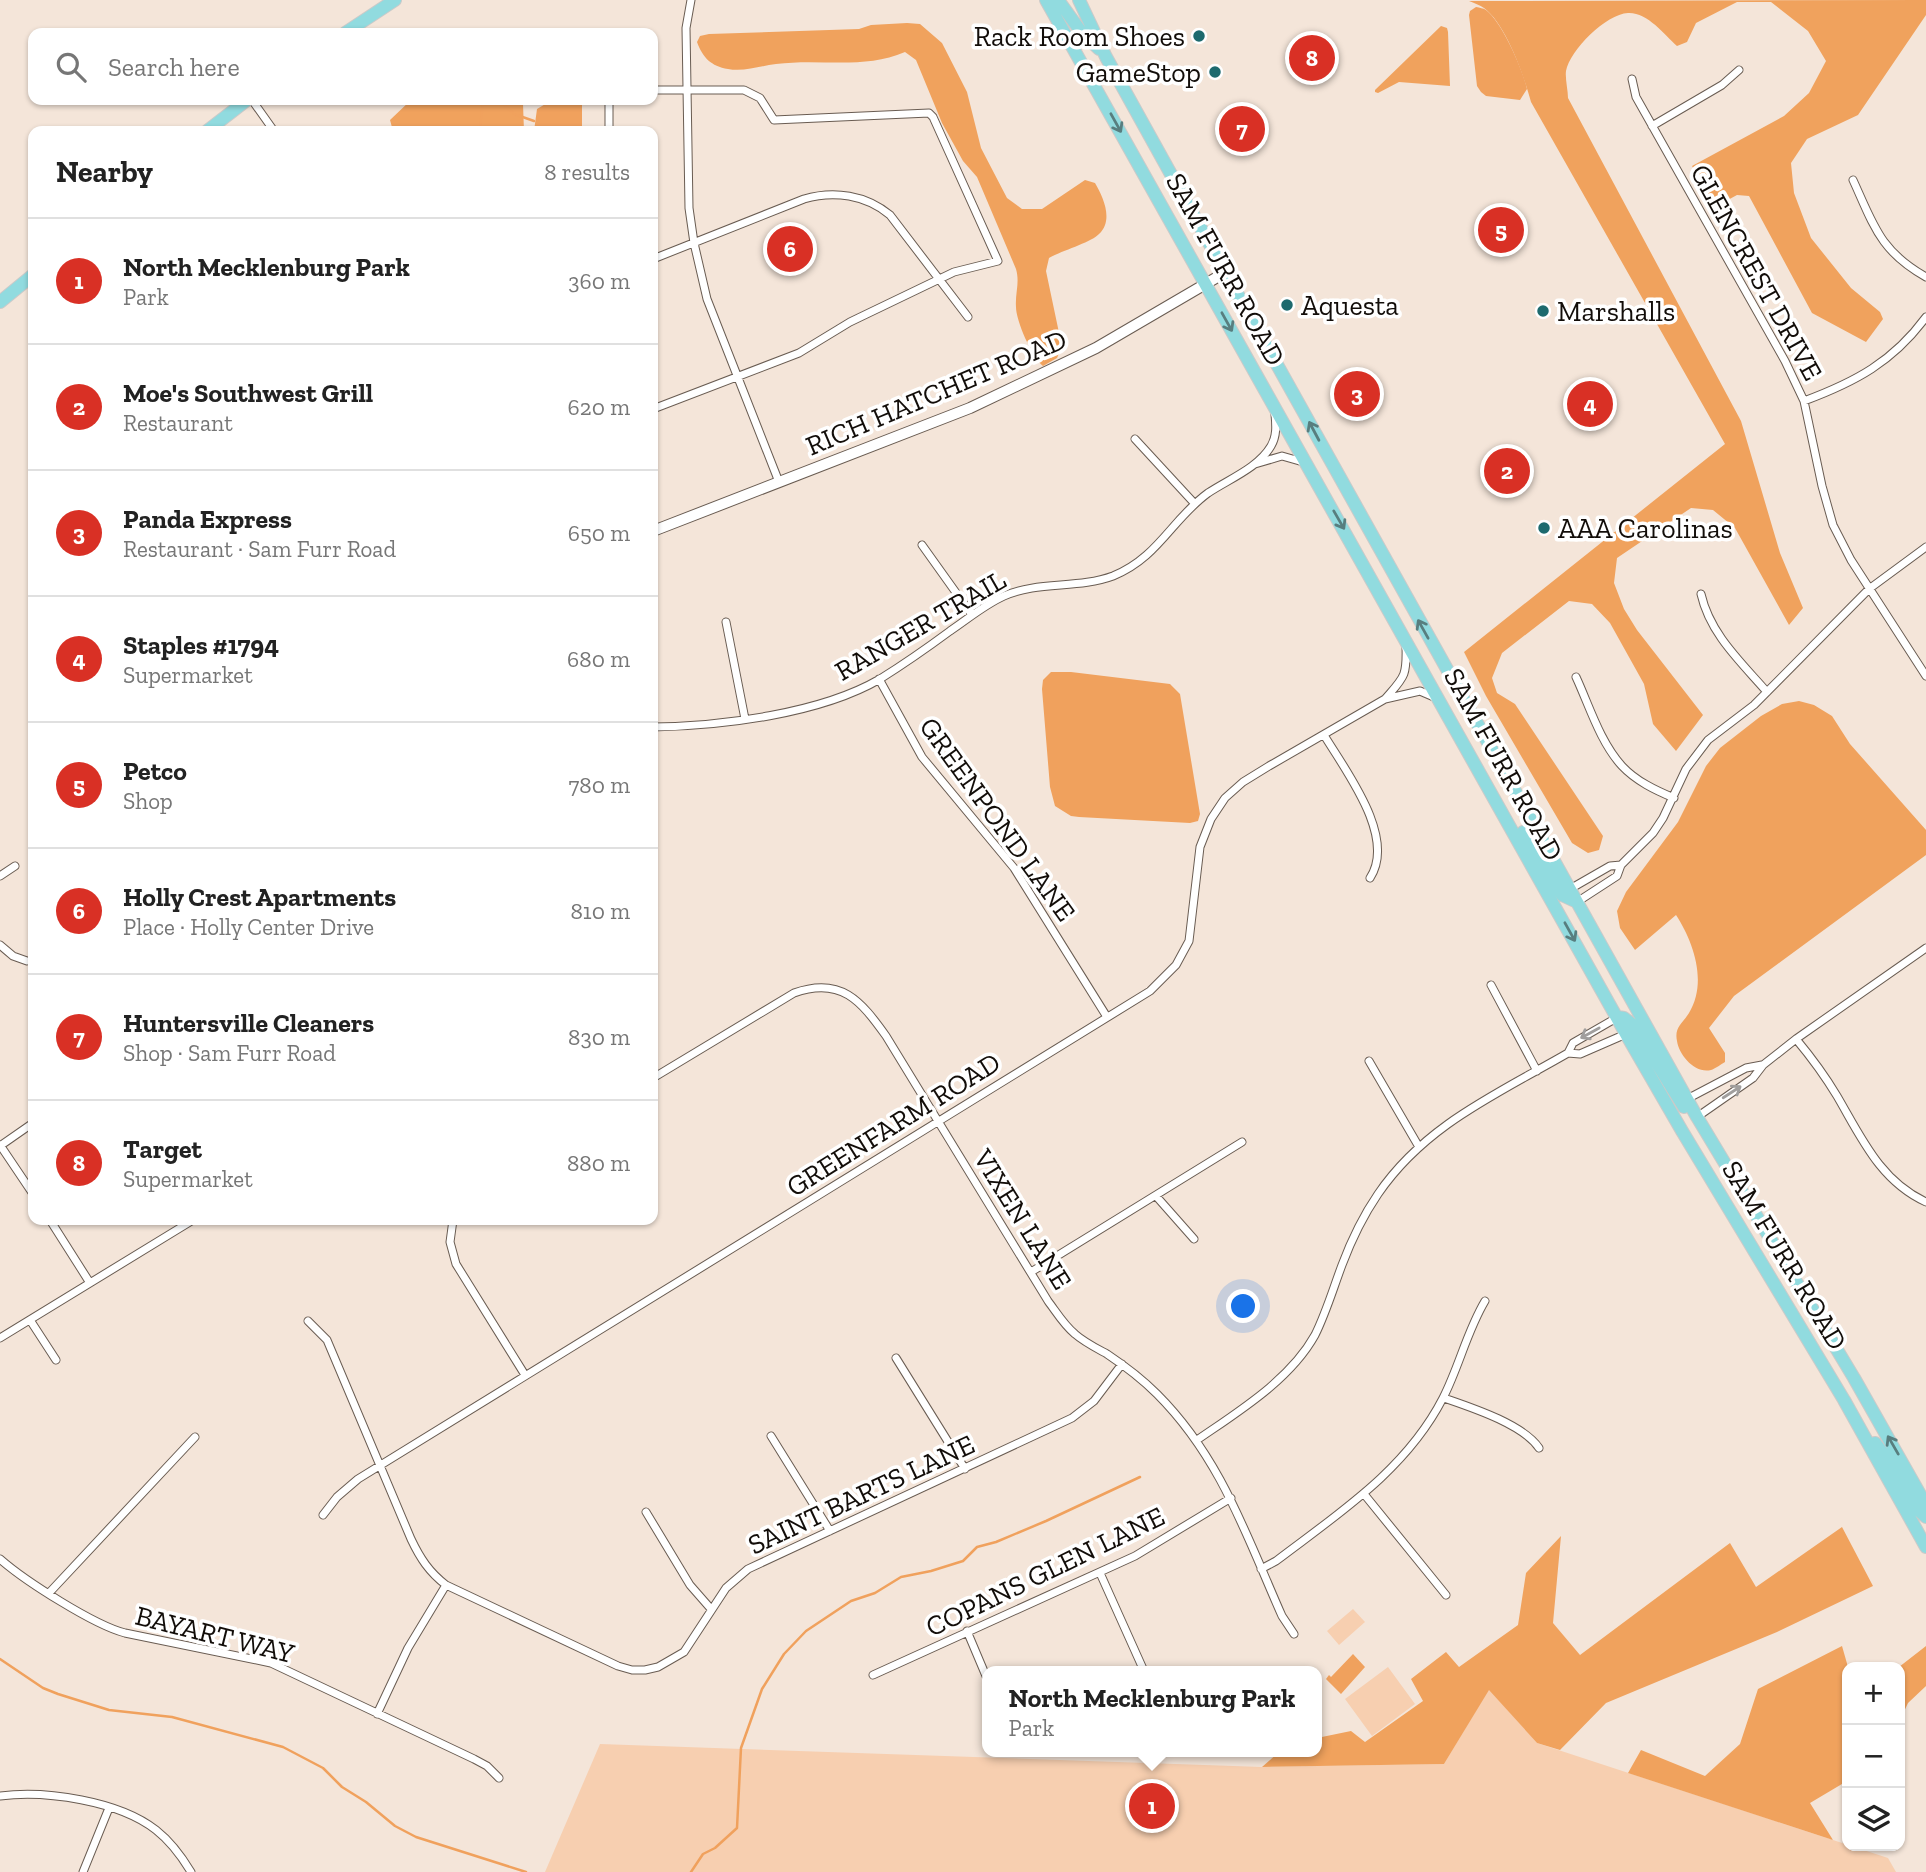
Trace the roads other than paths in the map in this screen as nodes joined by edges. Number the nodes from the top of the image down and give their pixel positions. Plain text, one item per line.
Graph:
1 (395, 0) edge
2 (691, 0) edge
3 (1046, 0) edge
4 (1058, 0) edge
5 (1079, 0) edge
6 (353, 28) edge
7 (1107, 57) junction
8 (1739, 70) dead end
9 (1632, 79) dead end
10 (688, 89) junction
11 (658, 90) edge
12 (242, 105) edge
13 (253, 105) edge
14 (609, 105) edge
15 (1652, 125) junction
16 (214, 126) edge
17 (270, 126) edge
18 (609, 126) edge
19 (1853, 180) dead end
20 (694, 243) junction
21 (658, 257) edge
22 (1226, 272) junction
23 (1926, 277) edge
24 (28, 279) edge
25 (940, 279) junction
26 (1206, 283) junction
27 (0, 302) edge
28 (968, 317) dead end
29 (1926, 317) edge
30 (737, 377) junction
31 (1804, 401) junction
32 (1274, 405) junction
33 (658, 407) edge
34 (1135, 439) dead end
35 (1254, 464) junction
36 (1307, 464) junction
37 (779, 482) junction
38 (1195, 504) junction
39 (658, 529) edge
40 (922, 545) dead end
41 (1926, 547) edge
42 (1869, 589) junction
43 (1701, 594) dead end
44 (972, 615) junction
45 (726, 622) dead end
46 (1405, 637) junction
47 (1926, 676) edge
48 (1576, 677) dead end
49 (879, 679) junction
50 (1767, 692) junction
51 (1385, 699) junction
52 (1441, 701) junction
53 (745, 719) junction
54 (658, 727) edge
55 (1324, 735) junction
56 (1470, 754) junction
57 (1674, 798) junction
58 (1621, 865) junction
59 (15, 866) dead end
60 (0, 876) edge
61 (1370, 878) dead end
62 (1570, 889) junction
63 (1577, 902) junction
64 (0, 945) edge
65 (1923, 950) edge
66 (1926, 960) edge
67 (27, 961) dead end
68 (1491, 985) dead end
69 (1107, 1017) junction
70 (1618, 1017) junction
71 (1626, 1034) junction
72 (1796, 1039) junction
73 (1568, 1053) junction
74 (1369, 1061) dead end
75 (1763, 1065) junction
76 (1537, 1071) junction
77 (658, 1075) edge
78 (1687, 1099) junction
79 (1697, 1117) junction
80 (937, 1122) junction
81 (28, 1126) edge
82 (1242, 1142) dead end
83 (0, 1145) edge
84 (1419, 1147) junction
85 (1734, 1179) junction
86 (28, 1187) edge
87 (1156, 1196) junction
88 (1926, 1202) edge
89 (53, 1225) edge
90 (185, 1225) edge
91 (452, 1225) edge
92 (1194, 1238) dead end
93 (1031, 1272) junction
94 (90, 1283) junction
95 (1485, 1301) dead end
96 (30, 1320) junction
97 (308, 1321) dead end
98 (0, 1338) edge
99 (896, 1358) dead end
100 (56, 1360) dead end
101 (1122, 1364) junction
102 (525, 1375) junction
103 (1444, 1398) junction
104 (1844, 1400) junction
105 (771, 1436) dead end
106 (195, 1437) dead end
107 (1197, 1440) junction
108 (1539, 1448) dead end
109 (381, 1465) junction
110 (965, 1469) junction
111 (1364, 1494) junction
112 (1231, 1497) junction
113 (1926, 1505) edge
114 (646, 1512) dead end
115 (323, 1515) dead end
116 (1926, 1517) edge
117 (830, 1531) junction
118 (1926, 1547) edge
119 (0, 1559) edge
120 (1261, 1569) junction
121 (1100, 1573) junction
122 (446, 1585) junction
123 (50, 1593) junction
124 (1446, 1595) dead end
125 (711, 1609) junction
126 (967, 1632) junction
127 (1294, 1634) dead end
128 (982, 1666) edge
129 (1142, 1666) edge
130 (873, 1675) dead end
131 (377, 1714) junction
132 (499, 1778) dead end
133 (0, 1796) edge
134 (109, 1808) junction
135 (83, 1872) edge
136 (191, 1872) edge

1 - 6 main road
2 - 10 street
3 -> 26 main road, SAM FURR ROAD
4 - 7 main road
5 - 7 main road, SAM FURR ROAD
7 - 22 main road, SAM FURR ROAD
8 - 15 street
9 - 15 street, GLENCREST DRIVE
10 - 11 street
10 - 20 street
10 - 25 street
12 - 16 main road
13 - 17 street
14 - 18 street
15 - 31 street, GLENCREST DRIVE
19 - 23 street
20 - 21 street
20 - 25 street
20 - 30 street
22 - 26 street, RICH HATCHET ROAD
62 -> 22 main road, SAM FURR ROAD
24 - 27 main road
25 - 28 street
25 - 30 street
26 -> 32 main road, SAM FURR ROAD
26 - 37 street, RICH HATCHET ROAD
29 - 31 street
30 - 33 street
30 - 37 street
31 - 42 street, GLENCREST DRIVE
32 - 35 street, RANGER TRAIL
32 - 36 main road, SAM FURR ROAD
34 - 38 street
35 - 36 street, RANGER TRAIL
35 - 38 street, RANGER TRAIL
36 -> 46 main road, SAM FURR ROAD
37 - 39 street, RICH HATCHET ROAD
38 - 44 street, RANGER TRAIL
40 - 44 street
41 - 42 street
42 - 47 street, GLENCREST DRIVE
42 - 50 street
43 - 50 street
44 - 49 street, RANGER TRAIL
45 - 53 street
46 - 51 street, GREENFARM ROAD
46 - 52 main road, SAM FURR ROAD
48 - 57 street
49 - 53 street, RANGER TRAIL
49 - 69 street, GREENPOND LANE
50 - 57 street
51 - 52 street, GREENFARM ROAD
51 - 55 street, GREENFARM ROAD
52 - 56 main road, SAM FURR ROAD
53 - 54 street, RANGER TRAIL
55 - 61 street
55 - 69 street, GREENFARM ROAD
56 - 63 main road
56 -> 70 main road, SAM FURR ROAD
57 - 58 street
58 - 62 street
58 - 63 street
59 - 60 street
62 - 63 main road, SAM FURR ROAD
63 - 78 main road, SAM FURR ROAD
64 - 67 street
65 - 66 street
65 - 72 street
68 - 76 street
69 - 80 street, GREENFARM ROAD
70 - 71 main road, SAM FURR ROAD
70 -> 73 street
70 - 85 main road
71 - 73 street
71 - 104 main road, SAM FURR ROAD
72 - 75 street
72 - 88 street
73 - 76 street
74 - 84 street
75 - 78 street
79 -> 75 street
76 - 84 street
77 - 80 street, VIXEN LANE
78 - 79 main road, SAM FURR ROAD
79 - 85 main road, SAM FURR ROAD
80 - 93 street, VIXEN LANE
80 - 102 street, GREENFARM ROAD
81 - 83 street
82 - 87 street
83 - 86 street
84 - 107 street
113 -> 85 main road, SAM FURR ROAD
87 - 92 street
87 - 93 street
89 - 94 street
90 - 94 street
91 - 102 street
93 - 101 street, VIXEN LANE
94 - 96 street
95 - 103 street
96 - 98 street
96 - 100 street
97 - 109 street, SAINT BARTS LANE
99 - 110 street
101 - 107 street, VIXEN LANE
101 - 110 street, SAINT BARTS LANE
102 - 109 street, GREENFARM ROAD
103 - 108 street
103 - 111 street
104 - 116 main road
104 - 118 main road, SAM FURR ROAD
105 - 117 street
106 - 123 street
107 - 112 street, VIXEN LANE
109 - 115 street, GREENFARM ROAD
109 - 122 street, SAINT BARTS LANE
110 - 117 street, SAINT BARTS LANE
111 - 120 street
111 - 124 street
112 - 120 street, VIXEN LANE
112 - 121 street, COPANS GLEN LANE
114 - 125 street
117 - 125 street, SAINT BARTS LANE
119 - 123 street, BAYART WAY
120 - 127 street, VIXEN LANE
121 - 126 street, COPANS GLEN LANE
121 - 129 street
122 - 125 street, SAINT BARTS LANE
122 - 131 street
123 - 131 street, BAYART WAY
126 - 128 street
126 - 130 street, COPANS GLEN LANE
131 - 132 street, BAYART WAY
133 - 134 street
134 - 135 street
134 - 136 street

